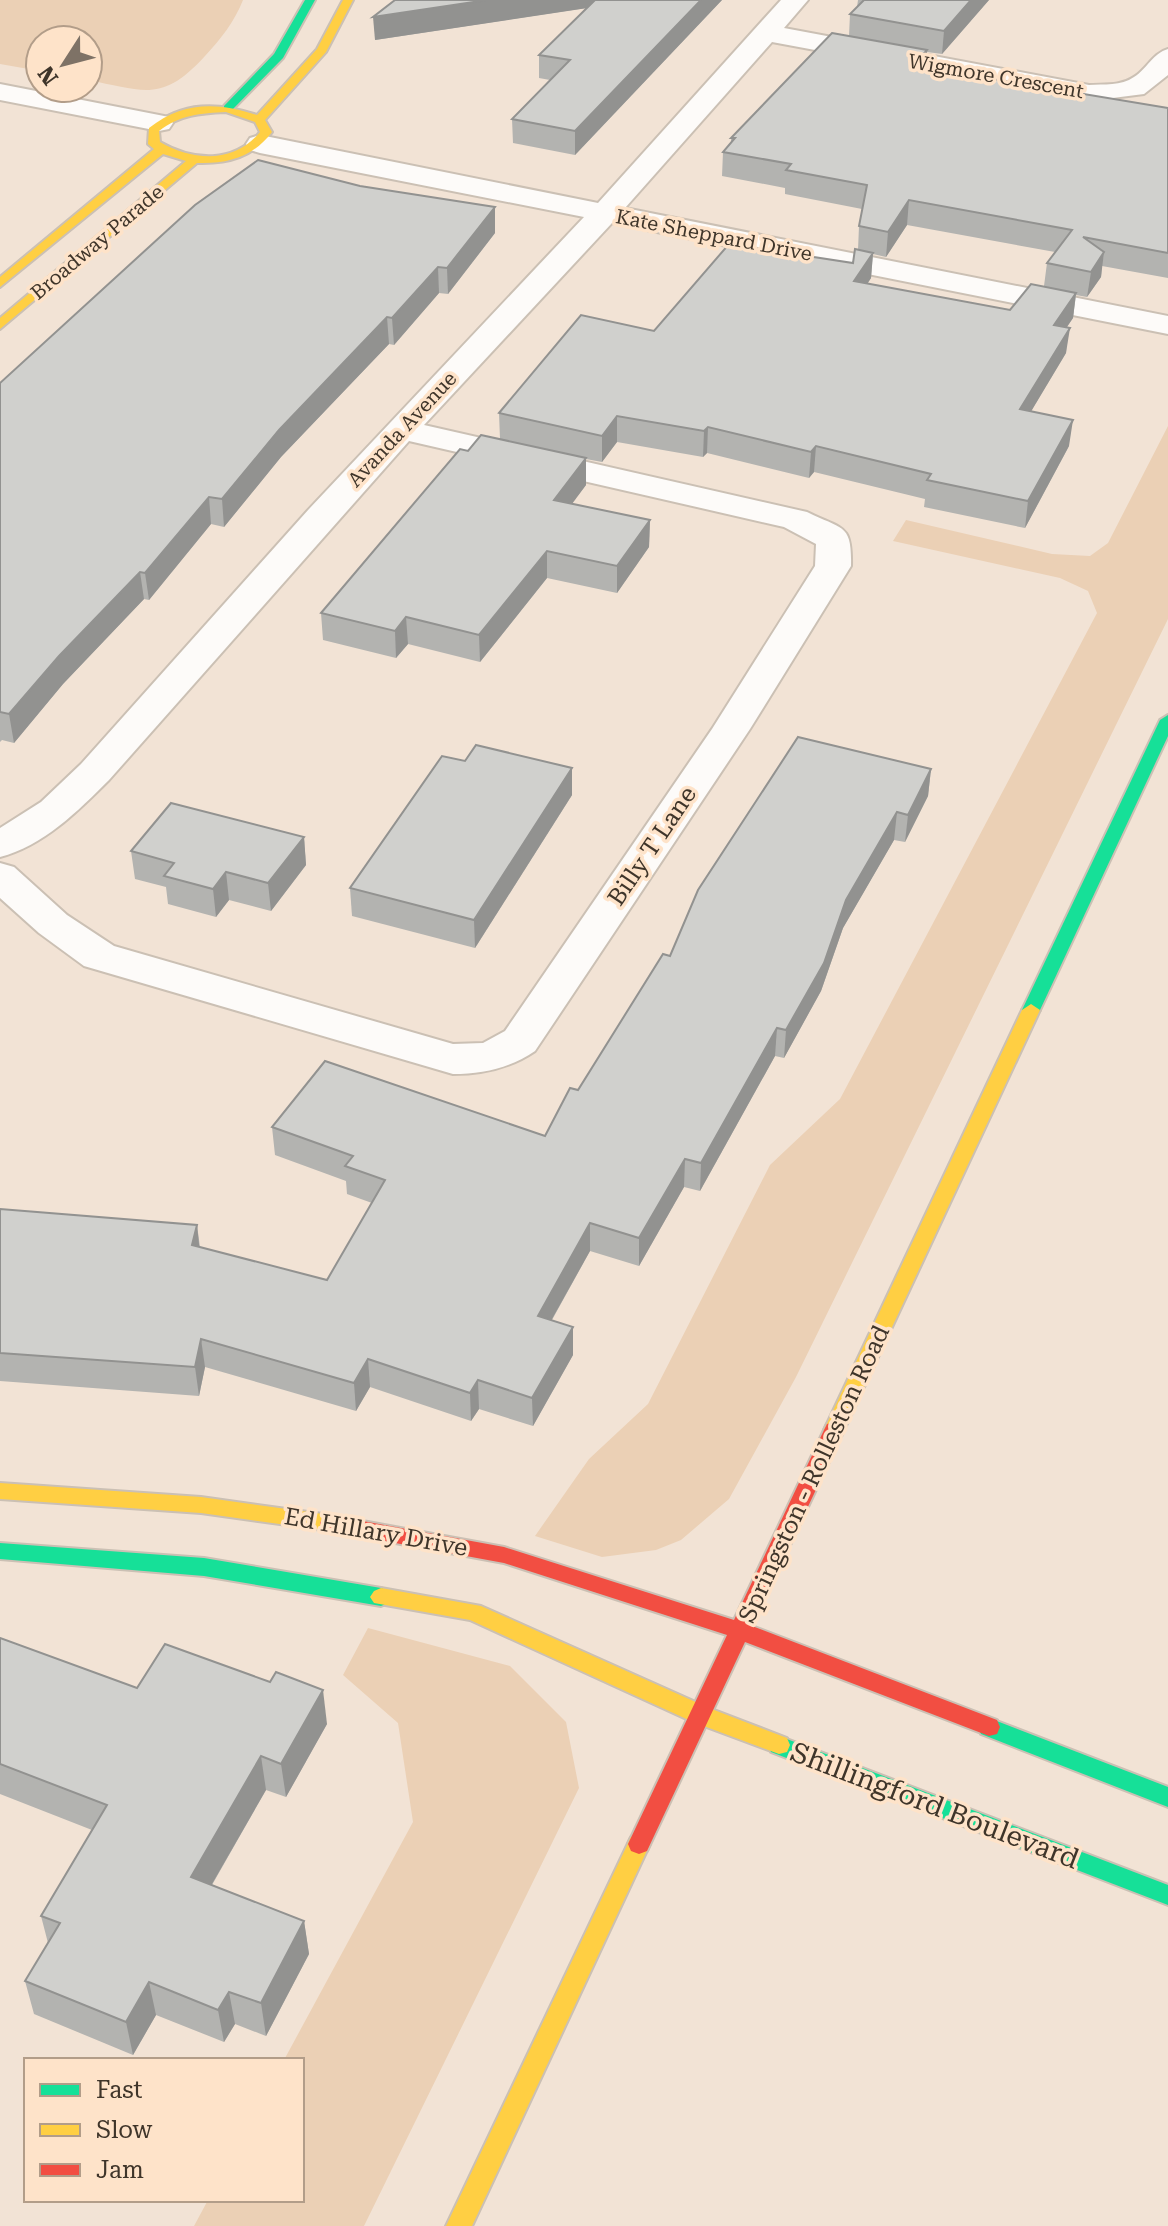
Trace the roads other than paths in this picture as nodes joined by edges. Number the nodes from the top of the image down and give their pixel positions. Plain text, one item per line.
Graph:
1 (310, 0) edge
2 (348, 0) edge
3 (795, 0) edge
4 (764, 32) junction
5 (1168, 57) edge
6 (0, 92) edge
7 (227, 109) junction
8 (260, 132) junction
9 (159, 137) junction
10 (195, 159) junction
11 (605, 213) junction
12 (0, 283) edge
13 (0, 325) edge
14 (1168, 325) edge
15 (403, 430) junction
16 (1168, 720) edge
17 (0, 845) edge
18 (0, 876) edge
19 (0, 1491) edge
20 (0, 1551) edge
21 (741, 1631) junction
22 (701, 1715) junction
23 (1168, 1797) edge
24 (1168, 1895) edge
25 (459, 2226) edge

1 - 7 street
2 - 8 street
3 - 4 street, Avanda Avenue
4 - 5 street, Wigmore Crescent
4 - 11 street, Avanda Avenue
6 - 9 street
7 - 8 street
7 - 9 street
8 - 10 street
8 - 11 street, Kate Sheppard Drive
9 - 10 street
9 - 12 street, Broadway Parade
10 - 13 street, Broadway Parade
11 - 14 street, Kate Sheppard Drive
11 - 15 street, Avanda Avenue
15 - 17 street, Avanda Avenue
15 - 18 street, Billy T Lane
16 - 21 street, Springston - Rolleston Road
19 - 21 street, Ed Hillary Drive
20 - 22 street
21 - 22 street, Springston - Rolleston Road
21 - 23 street
22 - 24 street, Shillingford Boulevard
22 - 25 street, Springston - Rolleston Road

